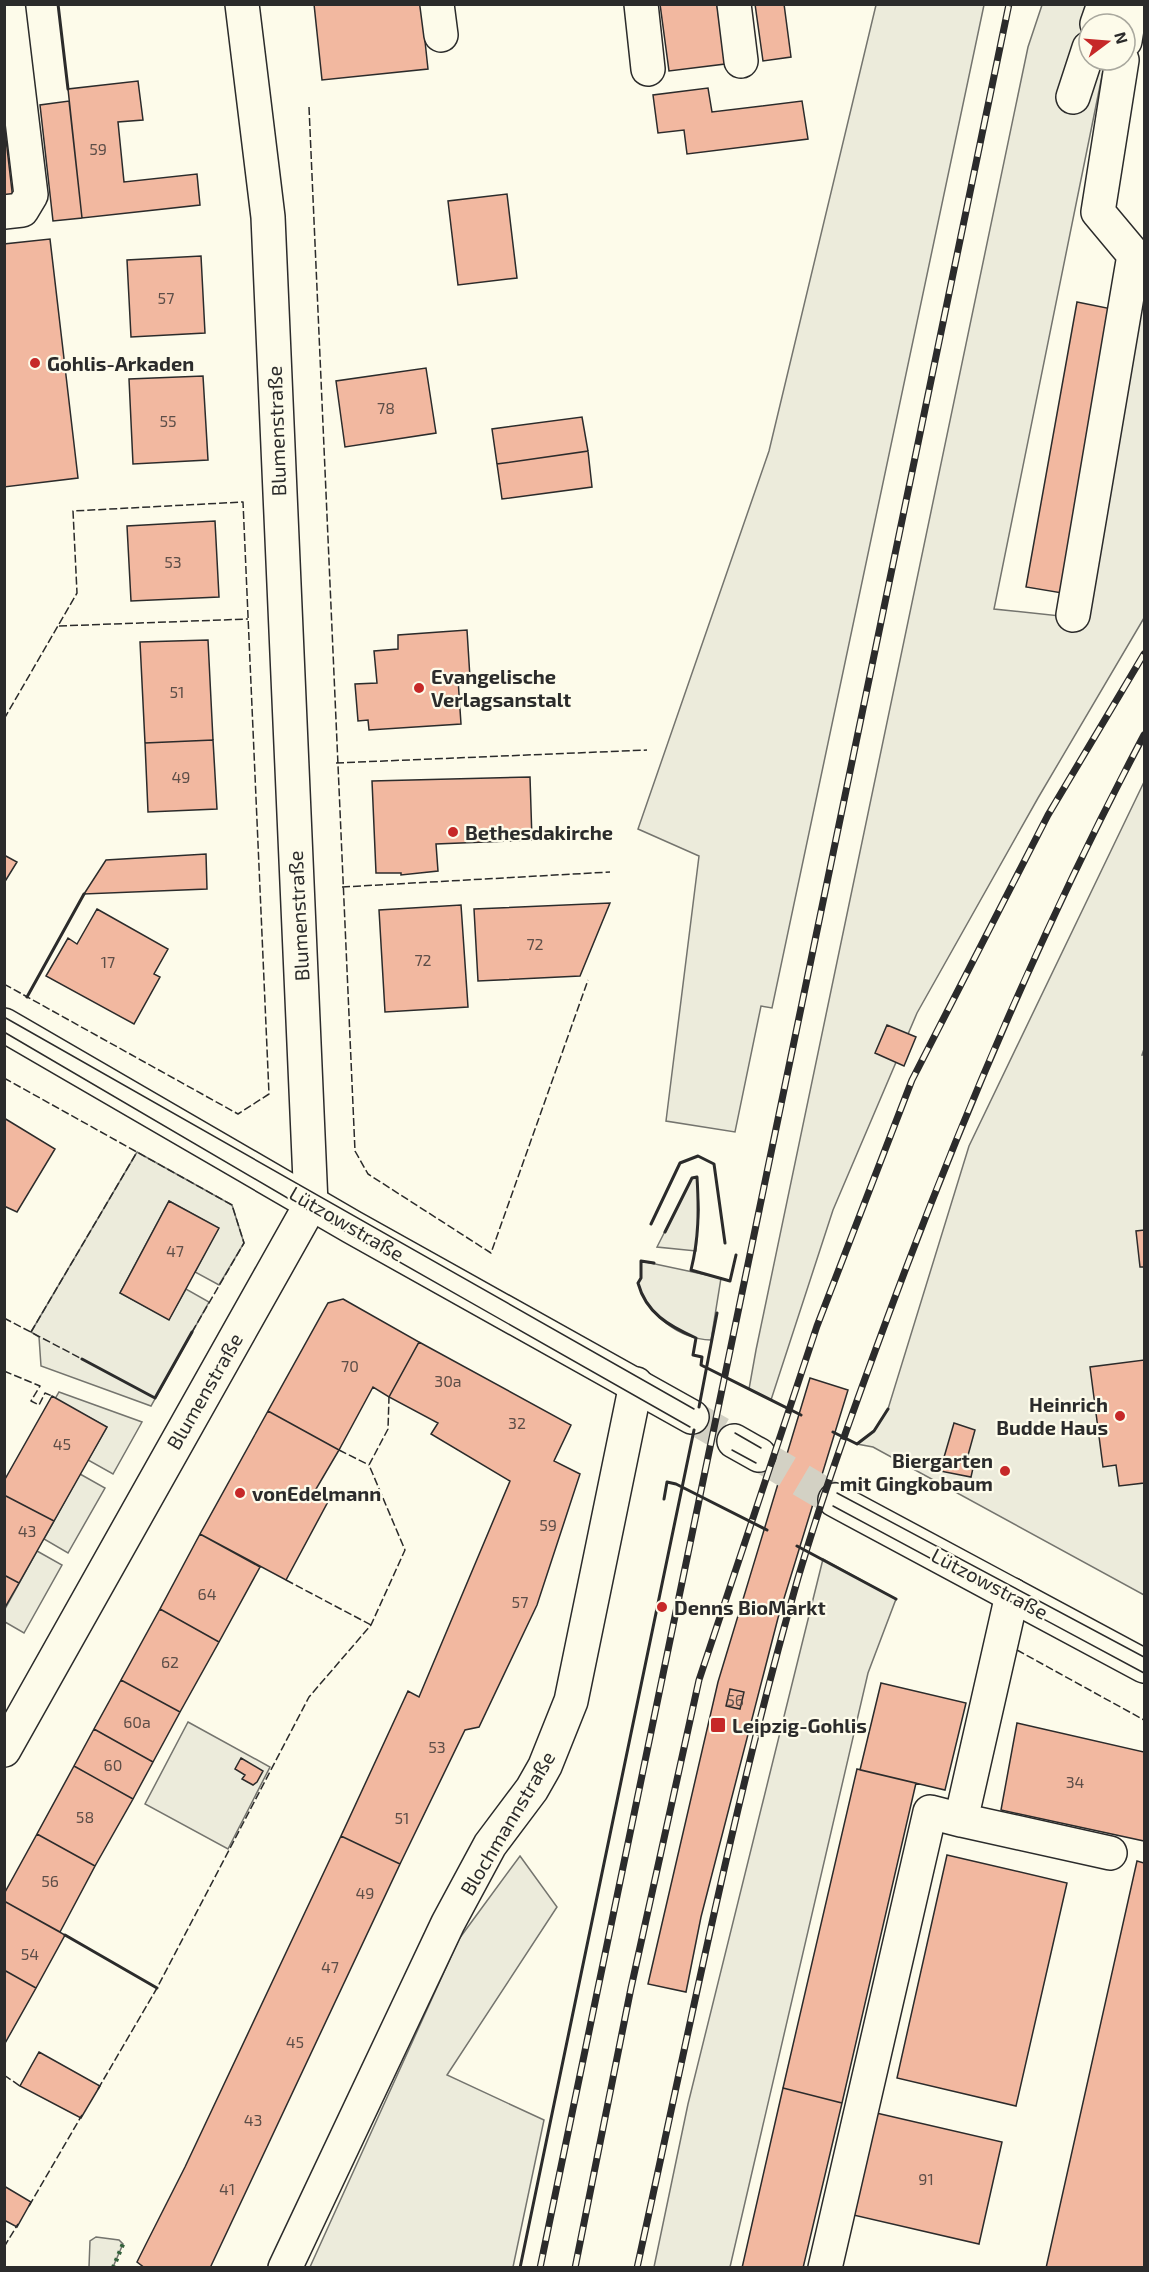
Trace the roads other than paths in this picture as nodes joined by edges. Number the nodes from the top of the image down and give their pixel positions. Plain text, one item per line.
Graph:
1 (8, 4) edge
2 (242, 4) edge
3 (641, 4) edge
4 (734, 4) edge
5 (741, 61) dead end
6 (648, 69) dead end
7 (1081, 72) edge
8 (1120, 72) edge
9 (1073, 97) dead end
10 (4, 212) edge
11 (1139, 256) edge
12 (1073, 615) dead end
13 (4, 1025) edge
14 (311, 1204) junction
15 (636, 1384) junction
16 (692, 1417) tunnel mouth
17 (835, 1500) tunnel mouth
18 (1012, 1595) junction
19 (1144, 1666) edge
20 (4, 1750) edge
21 (961, 1820) junction
22 (1110, 1853) dead end
23 (285, 2268) edge
24 (825, 2268) edge

1 - 10 street
2 - 14 street, Blumenstraße
3 - 6 street
4 - 5 street
7 - 9 street
8 - 11 street
11 - 12 street
13 - 14 street, Lützowstraße
14 - 15 street, Lützowstraße
14 - 20 street, Blumenstraße
15 - 16 street, Lützowstraße
15 - 23 street, Blochmannstraße
17 - 18 street, Lützowstraße
18 - 19 street, Lützowstraße
18 - 21 street
21 - 22 street
21 - 24 street

